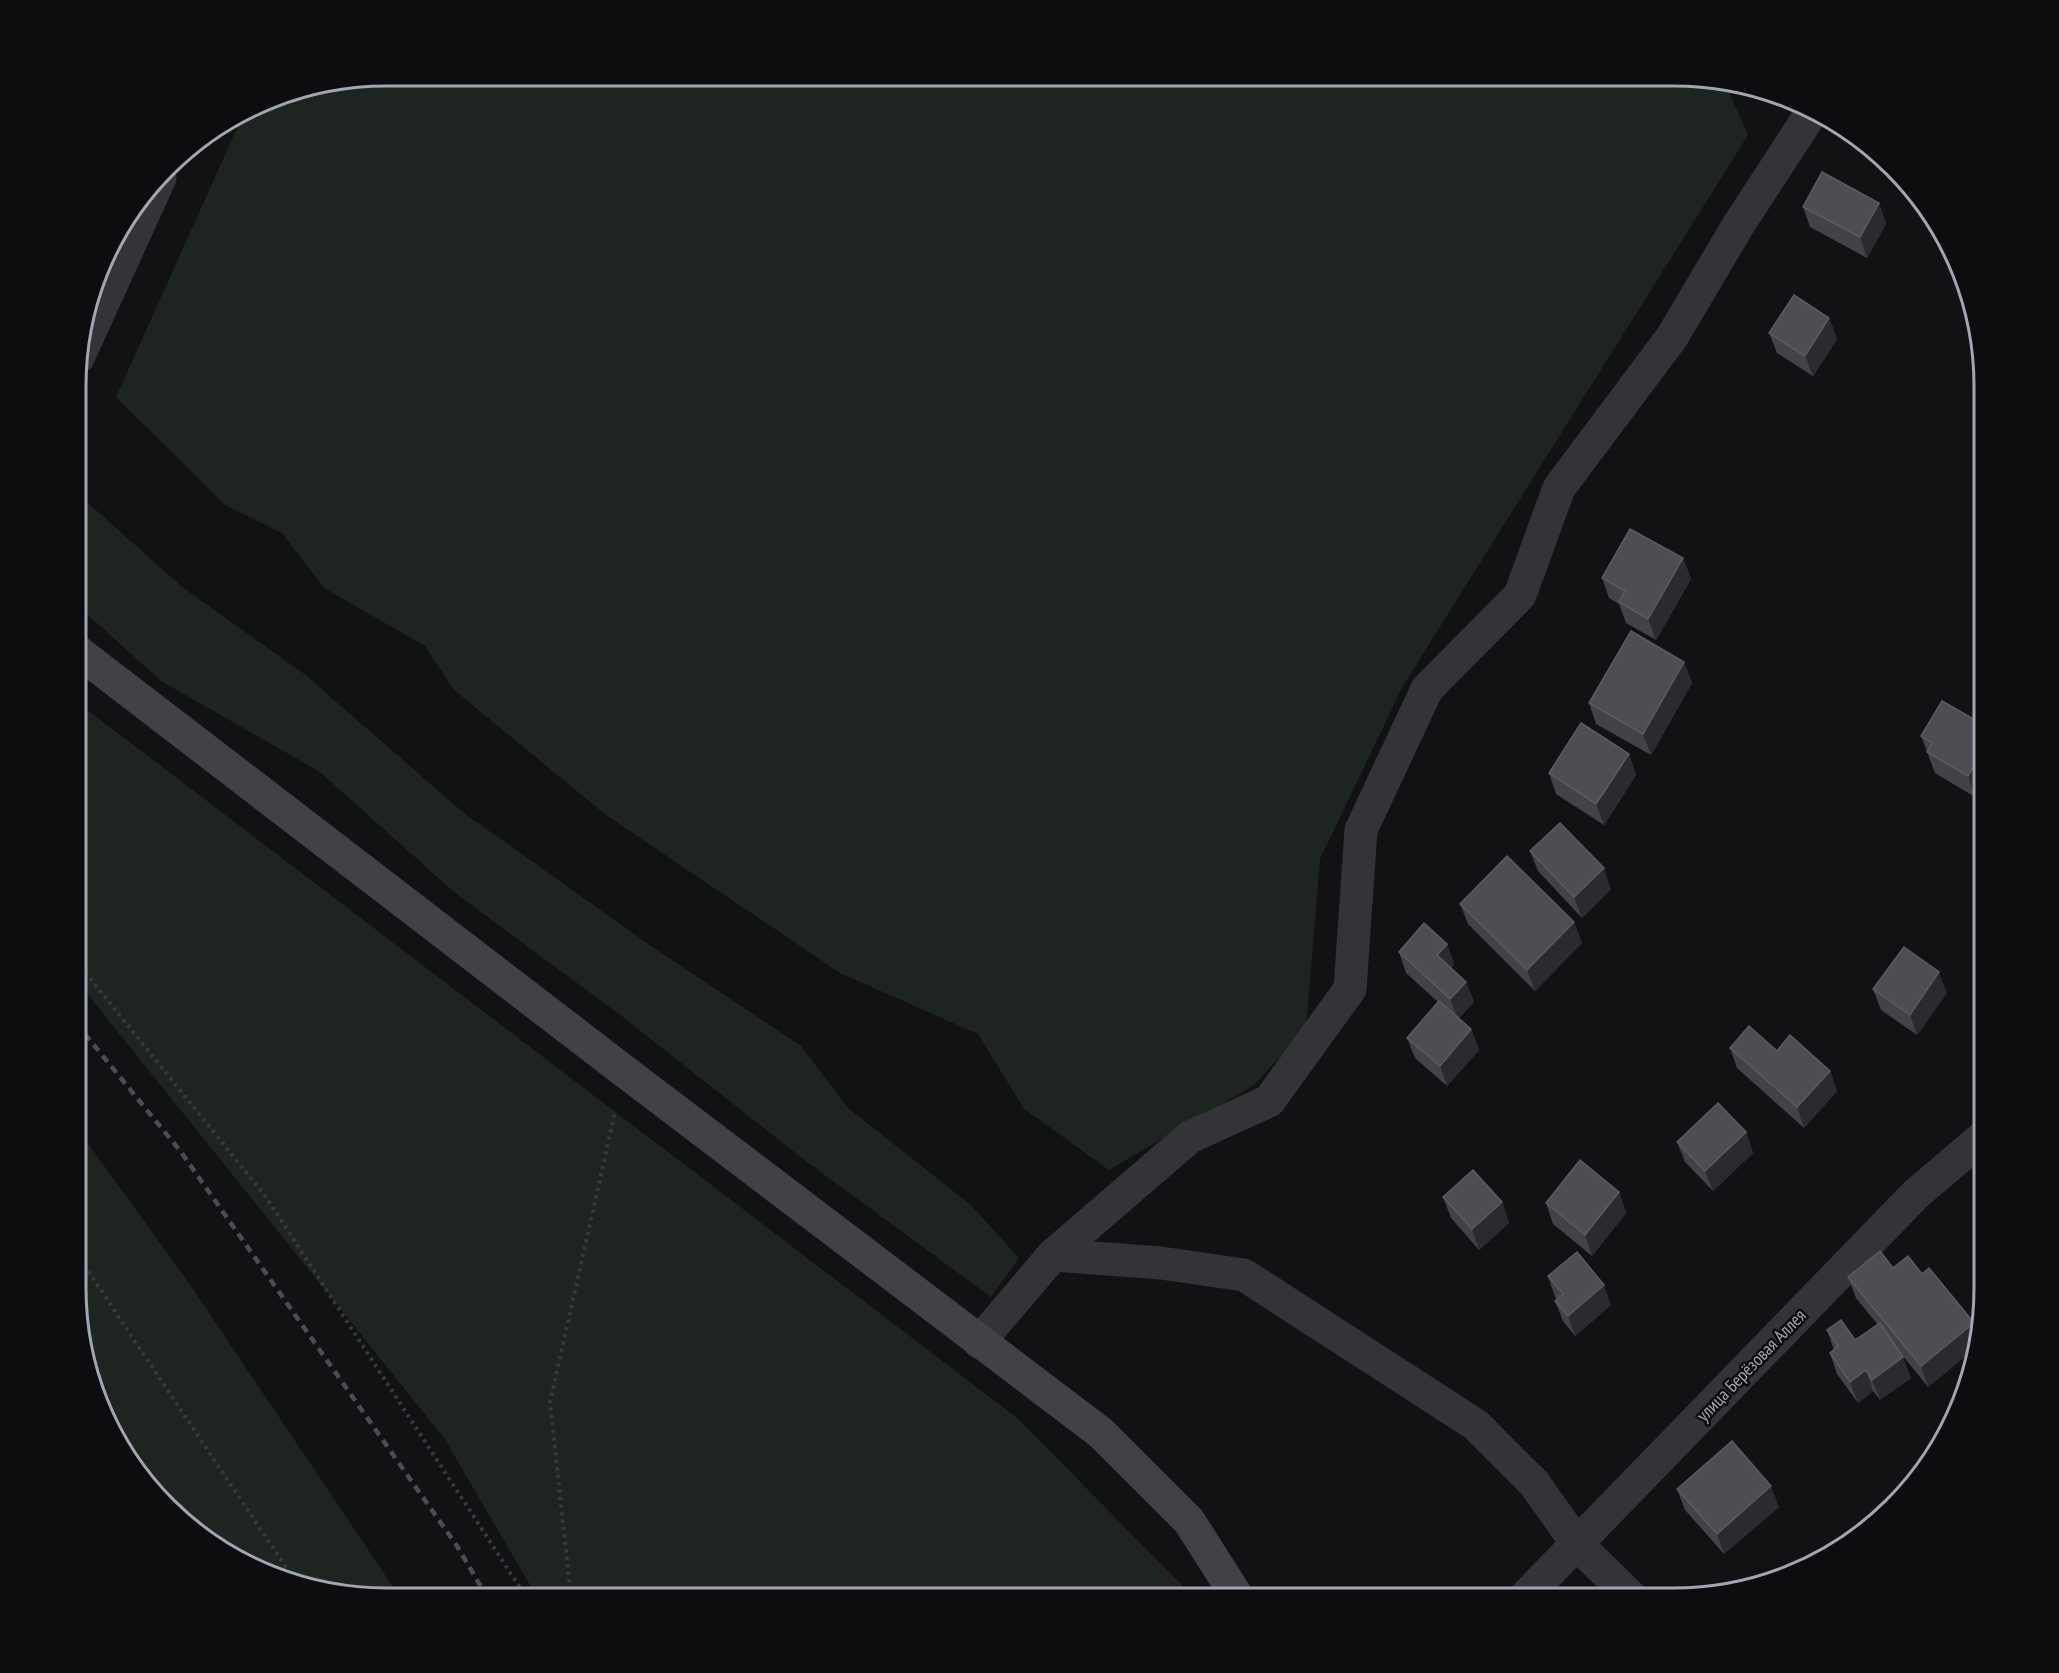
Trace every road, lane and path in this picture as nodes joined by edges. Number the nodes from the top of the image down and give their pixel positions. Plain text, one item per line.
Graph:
1 (1808, 117) edge
2 (149, 201) edge
3 (90, 331) edge
4 (86, 658) edge
5 (86, 973) edge
6 (624, 1071) junction
7 (1974, 1145) edge
8 (1053, 1255) junction
9 (86, 1268) edge
10 (979, 1342) junction
11 (1578, 1545) junction
12 (289, 1572) edge
13 (520, 1588) edge
14 (570, 1588) edge
15 (1232, 1588) edge
16 (1534, 1588) edge
17 (1622, 1588) edge

1 - 8 street
2 - 3 street
4 - 6 street
5 - 13 path
6 - 10 street
6 - 14 path
7 - 11 street, улица Берёзовая Аллея
8 - 10 street
8 - 11 street
9 - 12 path
10 - 15 street
11 - 16 street, улица Берёзовая Аллея
11 - 17 street

